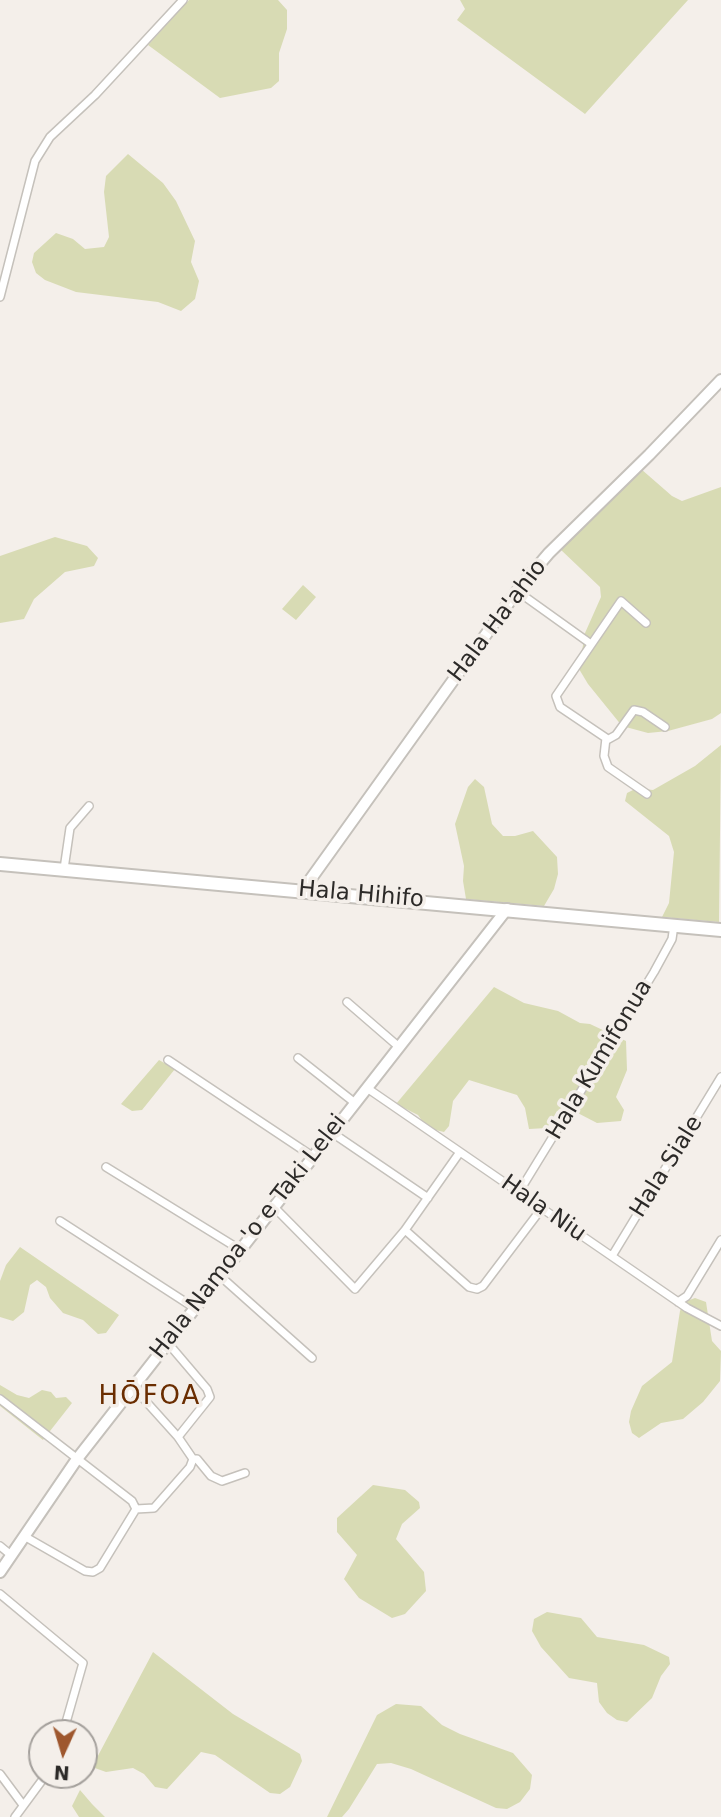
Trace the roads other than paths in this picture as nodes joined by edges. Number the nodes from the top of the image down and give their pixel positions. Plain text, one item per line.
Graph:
1 (183, 0) edge
2 (0, 297) edge
3 (721, 380) edge
4 (517, 591) junction
5 (646, 623) dead end
6 (591, 645) junction
7 (665, 727) dead end
8 (607, 740) junction
9 (647, 794) dead end
10 (89, 806) dead end
11 (0, 864) edge
12 (64, 869) junction
13 (309, 890) junction
14 (507, 909) junction
15 (674, 925) junction
16 (721, 930) edge
17 (347, 1002) dead end
18 (399, 1046) junction
19 (298, 1058) dead end
20 (167, 1059) dead end
21 (721, 1077) edge
22 (367, 1088) junction
23 (355, 1103) junction
24 (331, 1132) junction
25 (460, 1152) junction
26 (312, 1156) junction
27 (106, 1167) dead end
28 (519, 1192) junction
29 (428, 1198) junction
30 (273, 1206) junction
31 (542, 1208) junction
32 (60, 1221) dead end
33 (405, 1230) junction
34 (721, 1240) edge
35 (239, 1249) junction
36 (612, 1256) junction
37 (219, 1275) junction
38 (678, 1302) junction
39 (193, 1307) junction
40 (721, 1326) edge
41 (166, 1342) junction
42 (312, 1359) dead end
43 (132, 1387) junction
44 (0, 1399) edge
45 (178, 1437) junction
46 (76, 1459) junction
47 (193, 1459) junction
48 (245, 1473) dead end
49 (136, 1509) junction
50 (24, 1536) junction
51 (0, 1546) edge
52 (11, 1555) junction
53 (0, 1572) edge
54 (0, 1594) edge
55 (67, 1719) edge
56 (0, 1774) edge
57 (35, 1789) edge
58 (23, 1805) junction
59 (15, 1817) edge

1 - 2 street
3 - 4 street, Hala Ha'ahio
4 - 6 street
4 - 13 street, Hala Ha'ahio
5 - 6 street
6 - 8 street
7 - 8 street
8 - 9 street
10 - 12 street
11 - 12 main road, Hala Hihifo
12 - 13 main road, Hala Hihifo
13 - 14 main road, Hala Hihifo
14 - 15 main road, Hala Hihifo
14 - 18 street, Hala Namoa 'o e Taki Lelei
15 - 16 main road, Hala Hihifo
15 - 28 street, Hala Kumifonua
17 - 18 street
18 - 22 street, Hala Namoa 'o e Taki Lelei
19 - 23 street
20 - 26 street
21 - 36 street, Hala Siale
22 - 23 street, Hala Namoa 'o e Taki Lelei
22 - 25 street, Hala Niu
23 - 24 street, Hala Namoa 'o e Taki Lelei
24 - 26 street, Hala Namoa 'o e Taki Lelei
24 - 29 street
25 - 28 street, Hala Niu
25 - 29 street
26 - 30 street, Hala Namoa 'o e Taki Lelei
27 - 35 street
28 - 31 street, Hala Niu
29 - 33 street
30 - 33 street
30 - 35 street, Hala Namoa 'o e Taki Lelei
31 - 33 street
31 - 36 street, Hala Niu
32 - 39 street
34 - 38 street
35 - 37 street, Hala Namoa 'o e Taki Lelei
36 - 38 street, Hala Niu
37 - 39 street, Hala Namoa 'o e Taki Lelei
37 - 42 street
38 - 40 street, Hala Niu
39 - 41 street, Hala Namoa 'o e Taki Lelei
41 - 43 street, Hala Namoa 'o e Taki Lelei
41 - 45 street
43 - 45 street
43 - 46 street, Hala Namoa 'o e Taki Lelei
44 - 46 street
45 - 47 street
46 - 49 street
46 - 50 street, Hala Namoa 'o e Taki Lelei
47 - 48 street
47 - 49 street
49 - 50 street
50 - 52 street, Hala Namoa 'o e Taki Lelei
51 - 52 street
52 - 53 street, Hala Namoa 'o e Taki Lelei
54 - 55 street
56 - 58 street
57 - 58 street
58 - 59 street

